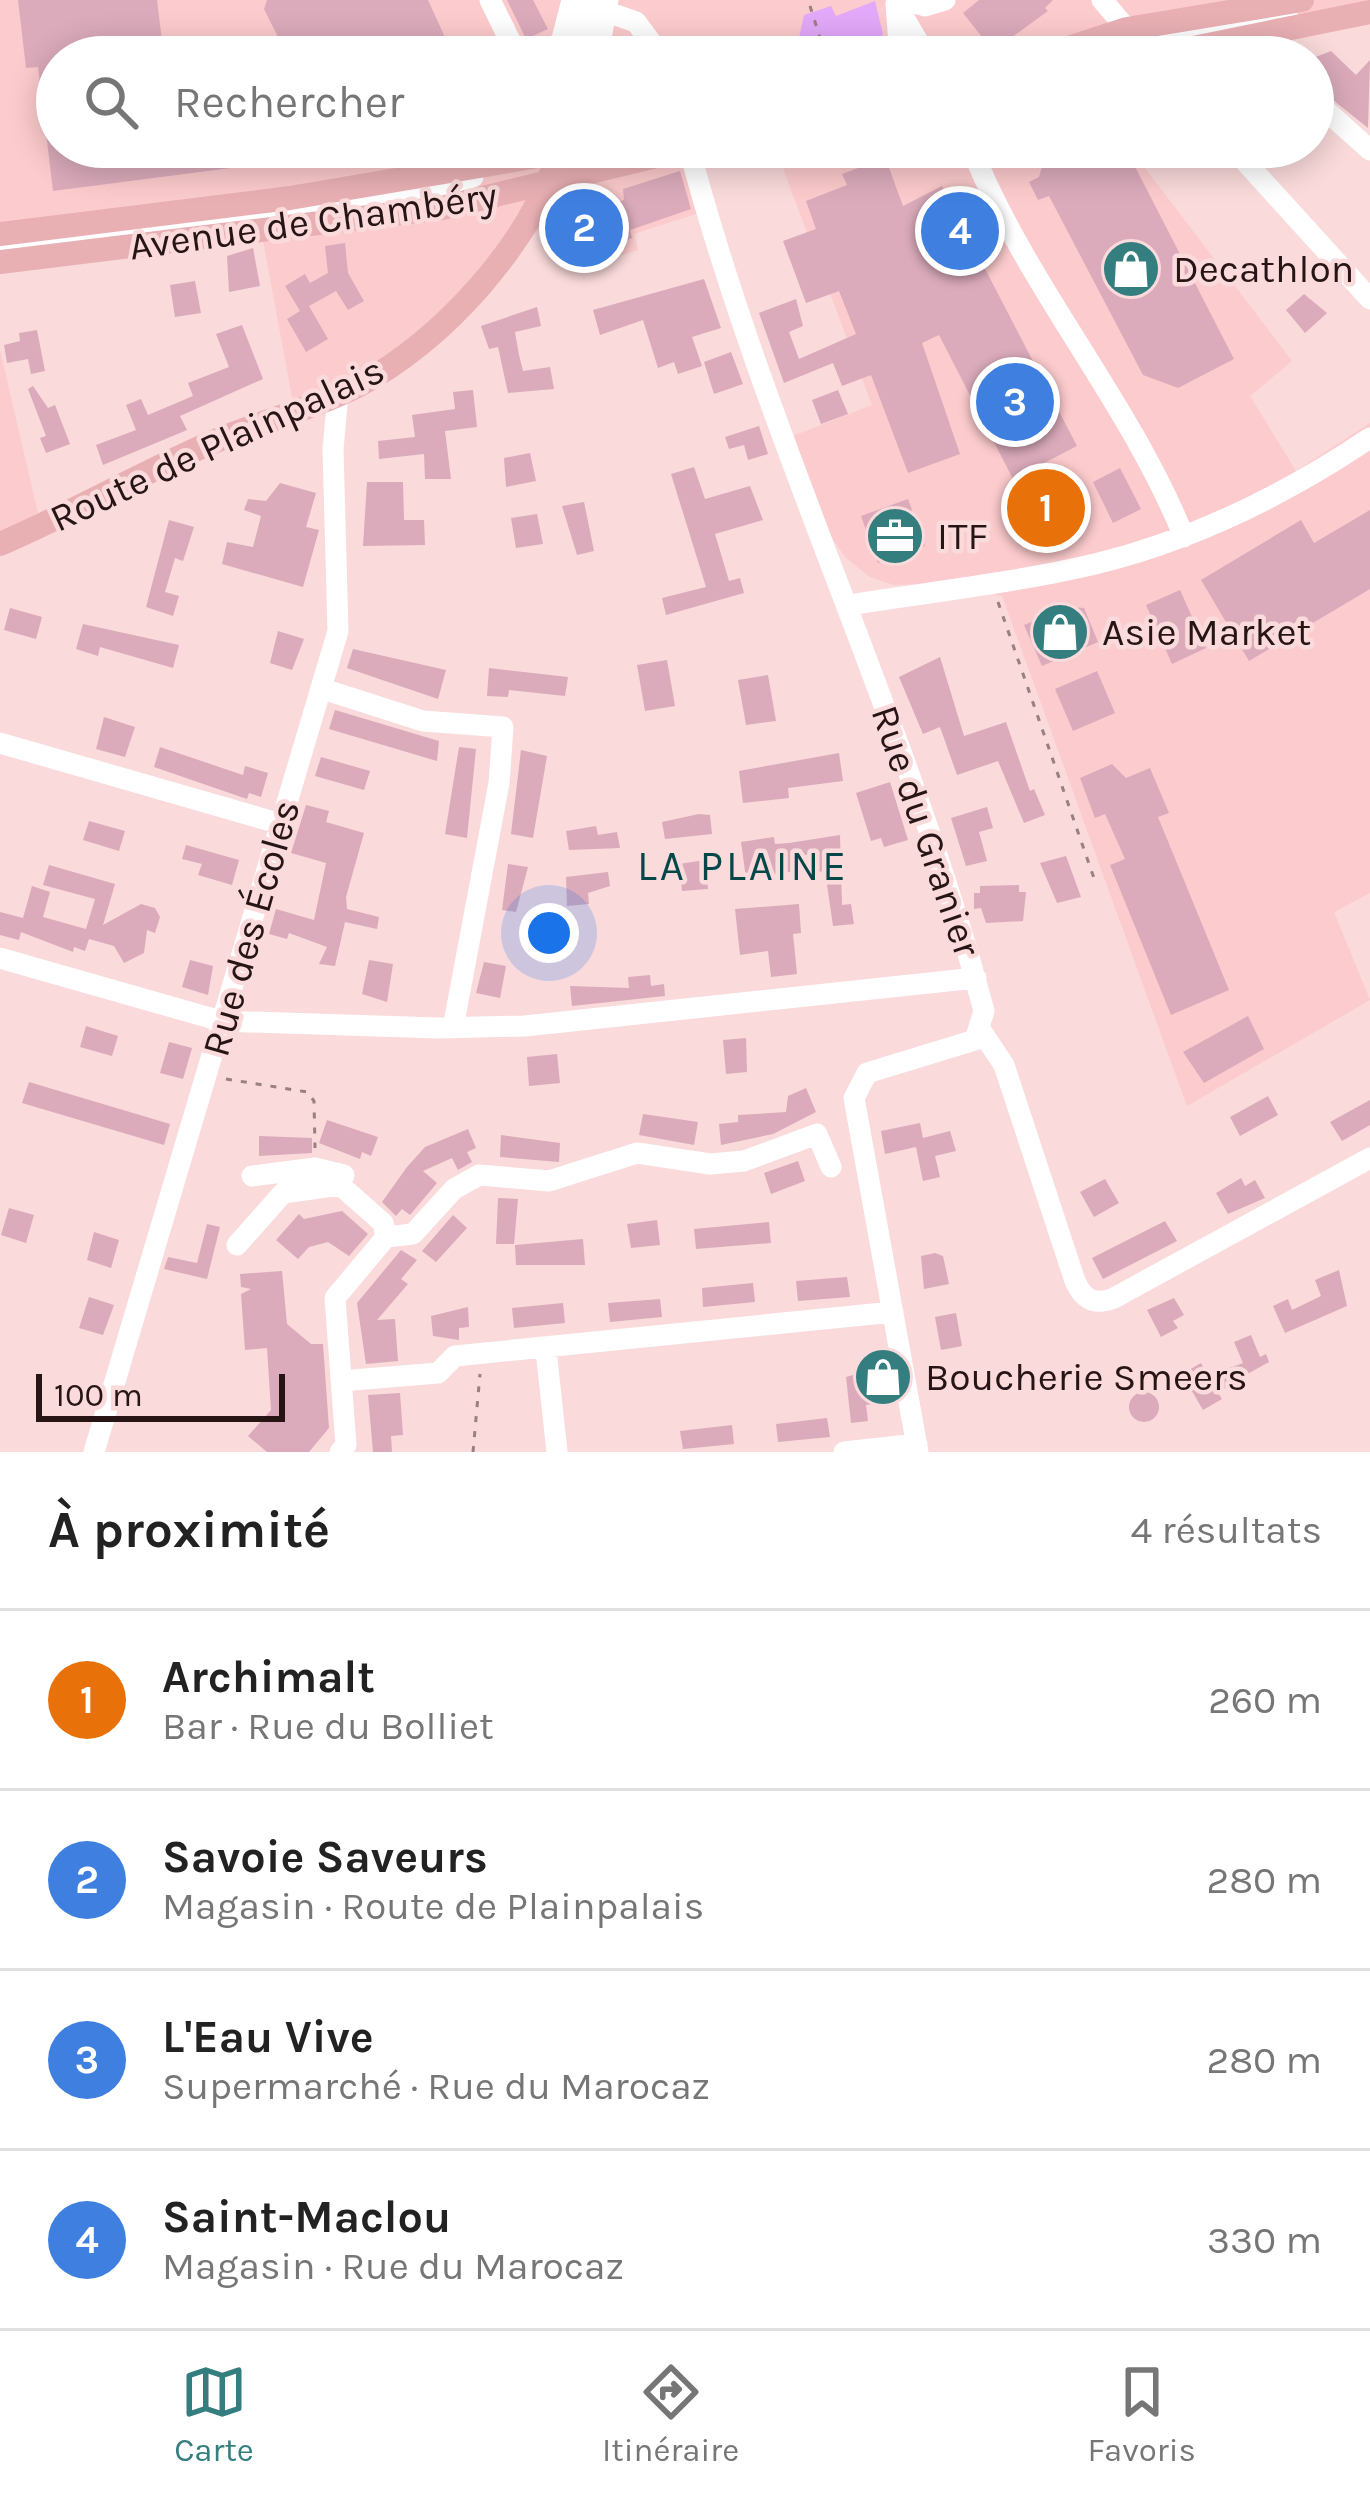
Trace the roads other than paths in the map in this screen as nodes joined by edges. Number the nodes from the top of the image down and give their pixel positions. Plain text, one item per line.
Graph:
1 (490, 0) edge
2 (904, 0) edge
3 (945, 0) edge
4 (1102, 0) edge
5 (1302, 0) edge
6 (1370, 2) edge
7 (594, 3) edge
8 (1370, 11) edge
9 (1267, 31) junction
10 (508, 36) edge
11 (565, 36) edge
12 (582, 36) edge
13 (592, 36) edge
14 (646, 36) edge
15 (899, 36) edge
16 (915, 36) edge
17 (1116, 36) edge
18 (1160, 36) edge
19 (1177, 36) edge
20 (1245, 36) edge
21 (1269, 36) edge
22 (1334, 118) edge
23 (1370, 150) edge
24 (524, 168) edge
25 (552, 168) edge
26 (696, 168) edge
27 (977, 168) edge
28 (980, 168) edge
29 (1251, 168) edge
30 (982, 174) junction
31 (0, 239) edge
32 (0, 262) edge
33 (478, 284) junction
34 (1370, 298) edge
35 (338, 394) junction
36 (1370, 438) edge
37 (1184, 537) junction
38 (0, 544) edge
39 (849, 605) junction
40 (323, 689) junction
41 (0, 743) edge
42 (281, 824) junction
43 (0, 958) edge
44 (976, 977) junction
45 (221, 1021) junction
46 (453, 1028) junction
47 (982, 1032) junction
48 (1370, 1158) edge
49 (831, 1167) dead end
50 (252, 1176) dead end
51 (340, 1185) junction
52 (386, 1237) junction
53 (237, 1245) dead end
54 (893, 1312) junction
55 (546, 1350) junction
56 (341, 1381) junction
57 (917, 1448) edge
58 (94, 1452) edge
59 (340, 1452) edge
60 (557, 1452) edge
61 (844, 1452) edge

1 - 10 street
2 - 3 street
4 - 17 street
5 - 18 main road
6 - 19 street
7 - 11 street
7 - 12 street
7 - 13 street
7 - 14 street
8 - 9 main road
9 - 20 main road
9 - 21 street
15 - 16 street
22 - 23 street
24 - 31 main road, Avenue de Chambéry
24 - 31 street
24 - 32 main road, Avenue de Chambéry
24 - 33 main road, Route de Plainpalais
25 - 33 main road, Route de Plainpalais
26 - 39 street, Rue du Granier
27 - 30 street
28 - 30 street
29 - 34 street
30 - 37 street
33 - 35 main road, Route de Plainpalais
35 - 38 main road, Route de Plainpalais
35 - 40 street, Rue des Écoles
36 - 37 street
37 - 39 street
39 - 44 street, Rue du Granier
40 - 42 street, Rue des Écoles
40 - 46 street
41 - 42 street
42 - 45 street, Rue des Écoles
43 - 45 street
44 - 46 street
44 - 47 street, Rue du Granier
45 - 46 street
45 - 58 street, Rue des Écoles
47 - 48 street
47 - 54 street
49 - 52 street
50 - 51 street
51 - 52 street
51 - 53 street
52 - 56 street
54 - 55 street
54 - 57 street
55 - 56 street
55 - 60 street
56 - 59 street
57 - 61 street

